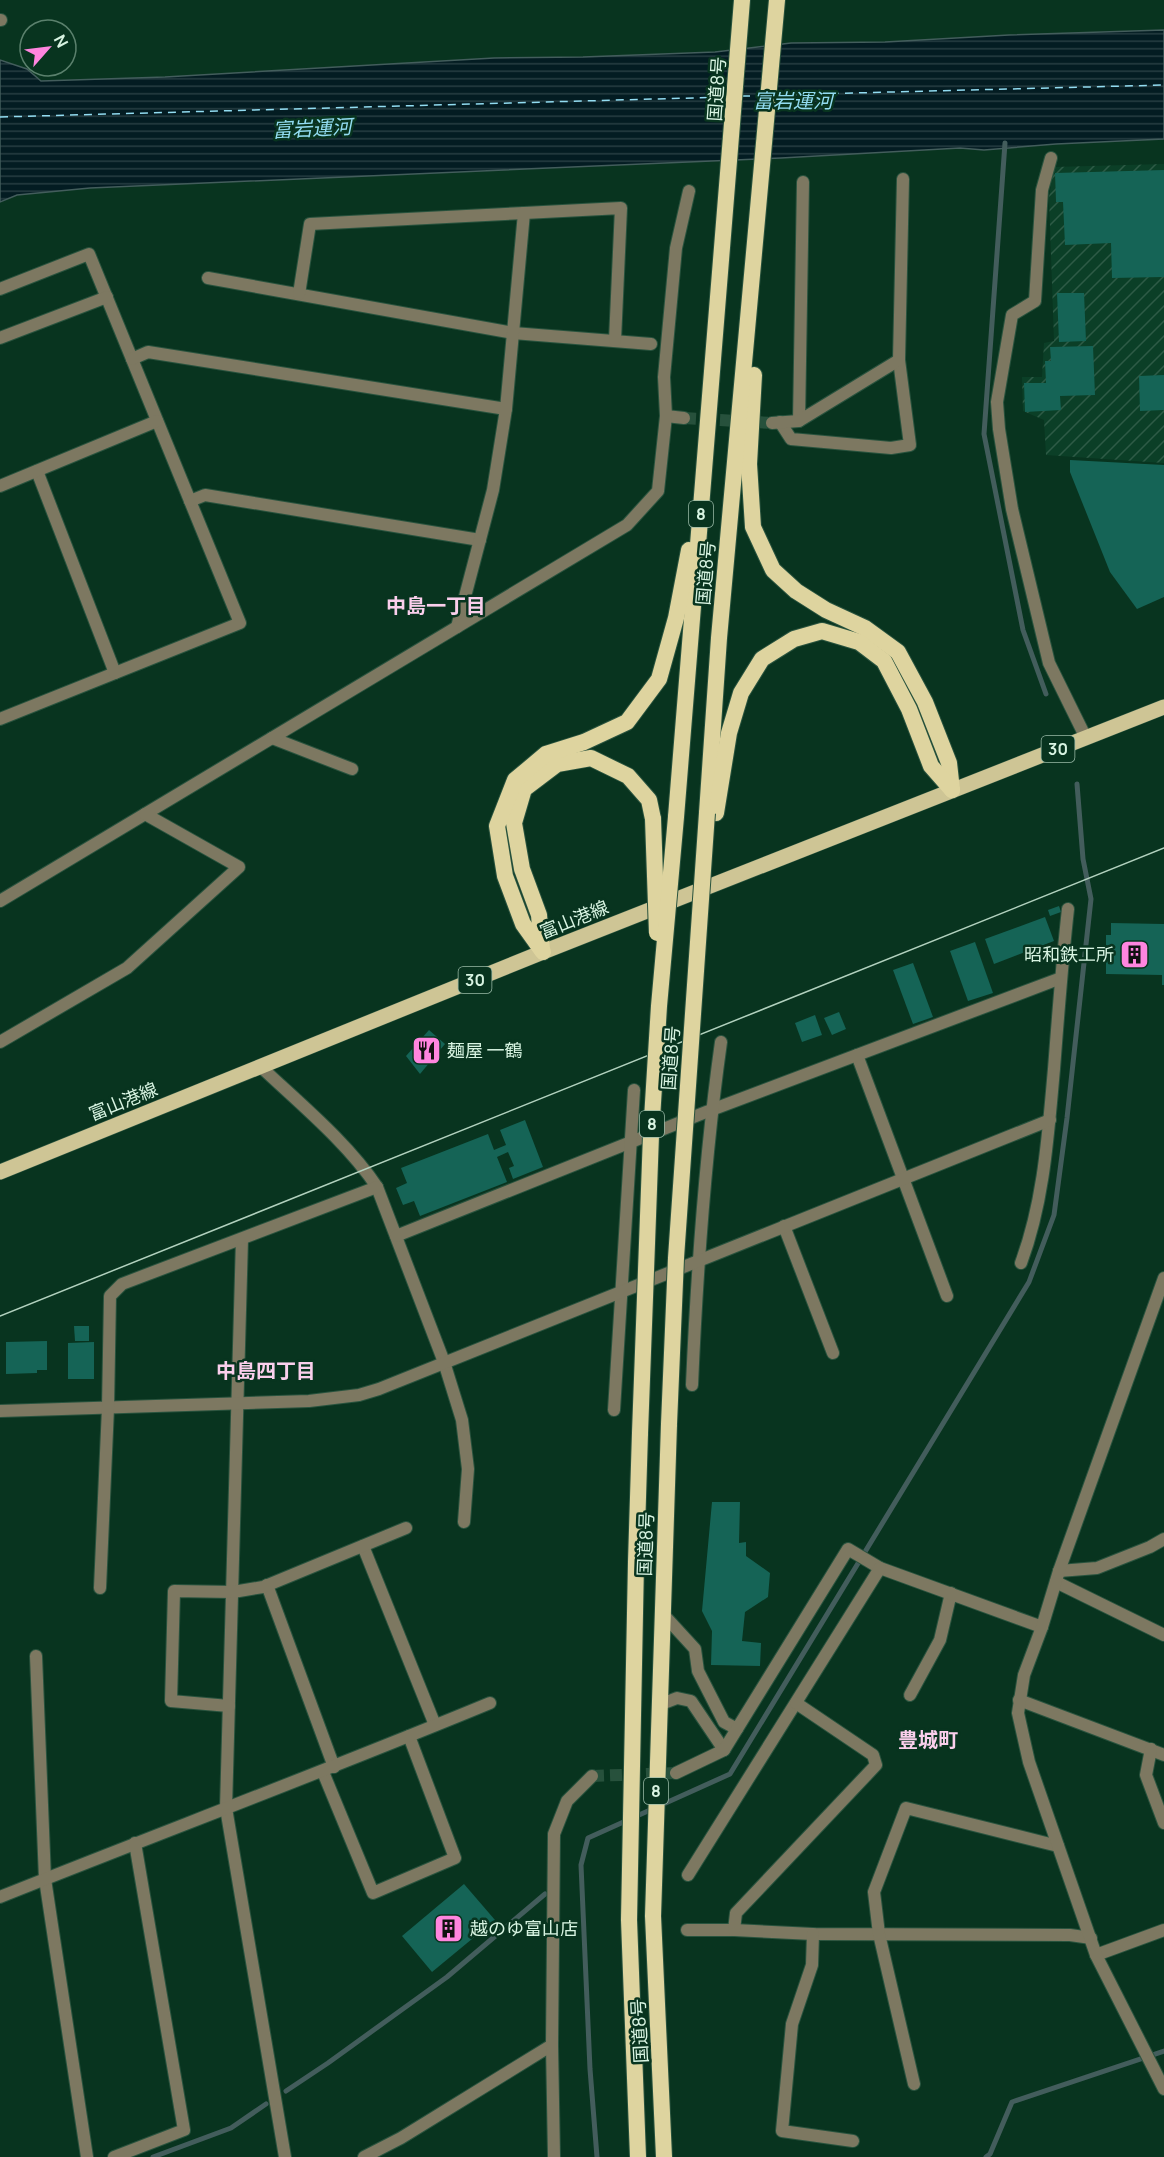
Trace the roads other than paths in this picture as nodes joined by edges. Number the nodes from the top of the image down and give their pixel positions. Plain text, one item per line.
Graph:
1 (742, 0) edge
2 (777, 0) edge
3 (1051, 158) dead end
4 (903, 179) dead end
5 (803, 182) dead end
6 (689, 191) dead end
7 (524, 213) junction
8 (756, 237) junction
9 (208, 278) dead end
10 (0, 289) edge
11 (299, 294) junction
12 (106, 297) junction
13 (513, 333) junction
14 (0, 338) edge
15 (615, 340) junction
16 (651, 344) dead end
17 (132, 359) junction
18 (899, 360) junction
19 (506, 409) junction
20 (666, 416) junction
21 (684, 418) tunnel mouth
22 (157, 421) junction
23 (799, 421) junction
24 (706, 458) junction
25 (37, 471) junction
26 (0, 486) edge
27 (190, 501) junction
28 (480, 540) junction
29 (457, 627) junction
30 (115, 673) junction
31 (1164, 707) edge
32 (0, 719) edge
33 (272, 738) junction
34 (1086, 738) junction
35 (352, 769) dead end
36 (952, 790) junction
37 (145, 814) junction
38 (711, 814) junction
39 (0, 901) edge
40 (1068, 909) dead end
41 (543, 952) junction
42 (1061, 978) junction
43 (659, 1006) junction
44 (0, 1042) edge
45 (721, 1042) dead end
46 (857, 1055) junction
47 (260, 1066) junction
48 (634, 1090) dead end
49 (712, 1110) junction
50 (1050, 1120) junction
51 (631, 1142) junction
52 (0, 1172) edge
53 (903, 1178) junction
54 (377, 1187) junction
55 (784, 1226) junction
56 (396, 1236) junction
57 (242, 1239) junction
58 (697, 1260) junction
59 (1021, 1263) dead end
60 (1164, 1278) edge
61 (622, 1291) junction
62 (947, 1296) dead end
63 (833, 1353) dead end
64 (444, 1362) junction
65 (692, 1386) dead end
66 (238, 1402) junction
67 (108, 1408) junction
68 (614, 1410) dead end
69 (0, 1411) edge
70 (464, 1522) dead end
71 (406, 1528) dead end
72 (1164, 1539) edge
73 (363, 1546) junction
74 (880, 1568) junction
75 (1058, 1577) junction
76 (267, 1586) junction
77 (100, 1588) dead end
78 (233, 1592) junction
79 (951, 1593) junction
80 (662, 1613) junction
81 (1042, 1627) junction
82 (1164, 1635) edge
83 (36, 1656) dead end
84 (910, 1695) dead end
85 (1019, 1700) junction
86 (490, 1703) dead end
87 (796, 1703) junction
88 (659, 1705) junction
89 (229, 1706) junction
90 (435, 1725) junction
91 (737, 1729) junction
92 (409, 1736) junction
93 (1151, 1749) junction
94 (724, 1750) junction
95 (1164, 1755) edge
96 (328, 1769) junction
97 (676, 1773) tunnel mouth
98 (592, 1776) tunnel mouth
99 (226, 1808) junction
100 (1164, 1823) edge
101 (135, 1843) junction
102 (1058, 1846) junction
103 (688, 1875) dead end
104 (45, 1879) junction
105 (0, 1897) edge
106 (687, 1930) dead end
107 (734, 1930) junction
108 (1164, 1930) edge
109 (813, 1934) junction
110 (879, 1934) junction
111 (1091, 1938) junction
112 (1096, 1955) junction
113 (552, 2045) junction
114 (914, 2084) dead end
115 (1164, 2089) edge
116 (853, 2141) dead end
117 (87, 2157) edge
118 (114, 2157) edge
119 (285, 2157) edge
120 (364, 2157) edge
121 (554, 2157) edge
122 (638, 2157) edge
123 (664, 2157) edge

1 - 24 highway, 国道8号 / 8
2 - 8 highway, 国道8号 / 8
3 - 34 street
4 - 18 street
5 - 23 street
6 - 20 street
7 - 11 street
7 - 13 street
7 - 15 street
8 - 36 highway
8 - 38 highway, 国道8号 / 8
9 - 11 street
10 - 12 street
11 - 13 street
12 - 14 street
12 - 17 street
13 - 15 street
13 - 19 street
15 - 16 street
17 - 19 street
17 - 22 street
18 - 23 street
18 - 23 street
19 - 28 street
20 - 21 street
20 - 29 street
22 - 25 street
22 - 27 street
24 - 41 highway
24 - 43 highway, 国道8号 / 8, bridge
25 - 26 street
25 - 30 street
27 - 28 street
27 - 30 street
28 - 29 street
29 - 33 street
30 - 32 street
31 - 34 main road, 富山港線 / 30
33 - 35 street
33 - 37 street
34 - 36 main road, 富山港線 / 30
36 - 38 highway
36 - 41 main road, 富山港線 / 30
37 - 39 street
37 - 44 street
38 - 80 highway, 国道8号 / 8, bridge
40 - 42 street
41 - 43 highway, bridge
41 - 47 main road, 富山港線 / 30
42 - 46 street
42 - 50 street
43 - 122 highway, 国道8号 / 8, bridge
45 - 49 street
46 - 49 street
46 - 53 street
47 - 52 main road, 富山港線 / 30
47 - 54 street
48 - 51 street
49 - 51 street
49 - 58 street
50 - 53 street
50 - 59 street
51 - 56 street
51 - 61 street
53 - 55 street
53 - 62 street
54 - 56 street
54 - 57 street
55 - 58 street
55 - 63 street
56 - 64 street
57 - 66 street
57 - 67 street
58 - 61 street
58 - 65 street
60 - 75 street
61 - 64 street
61 - 68 street
64 - 66 street
64 - 70 street
66 - 67 street
66 - 78 street
67 - 69 street
67 - 77 street
71 - 73 street
72 - 75 street
73 - 76 street
73 - 90 street
74 - 79 street
74 - 87 street
74 - 91 street
75 - 81 street
75 - 82 street
76 - 78 street
76 - 96 street
78 - 89 street
78 - 89 street
79 - 81 street
79 - 84 street
80 - 88 highway, 国道8号 / 8
80 - 91 street
81 - 85 street
83 - 104 street
85 - 93 street
85 - 102 street
86 - 90 street
87 - 103 street
87 - 107 street
88 - 94 street
88 - 123 highway, 国道8号 / 8
89 - 99 street
90 - 92 street
91 - 94 street
92 - 96 street
92 - 96 street
93 - 95 street
93 - 100 street
94 - 97 street
96 - 99 street
98 - 113 street
99 - 101 street
99 - 119 street
101 - 104 street
101 - 118 street
102 - 110 street
102 - 111 street
104 - 105 street
104 - 117 street
106 - 107 street
107 - 109 street
108 - 112 street
109 - 110 street
109 - 116 street
110 - 111 street
110 - 114 street
111 - 112 street
112 - 115 street
113 - 120 street
113 - 121 street

